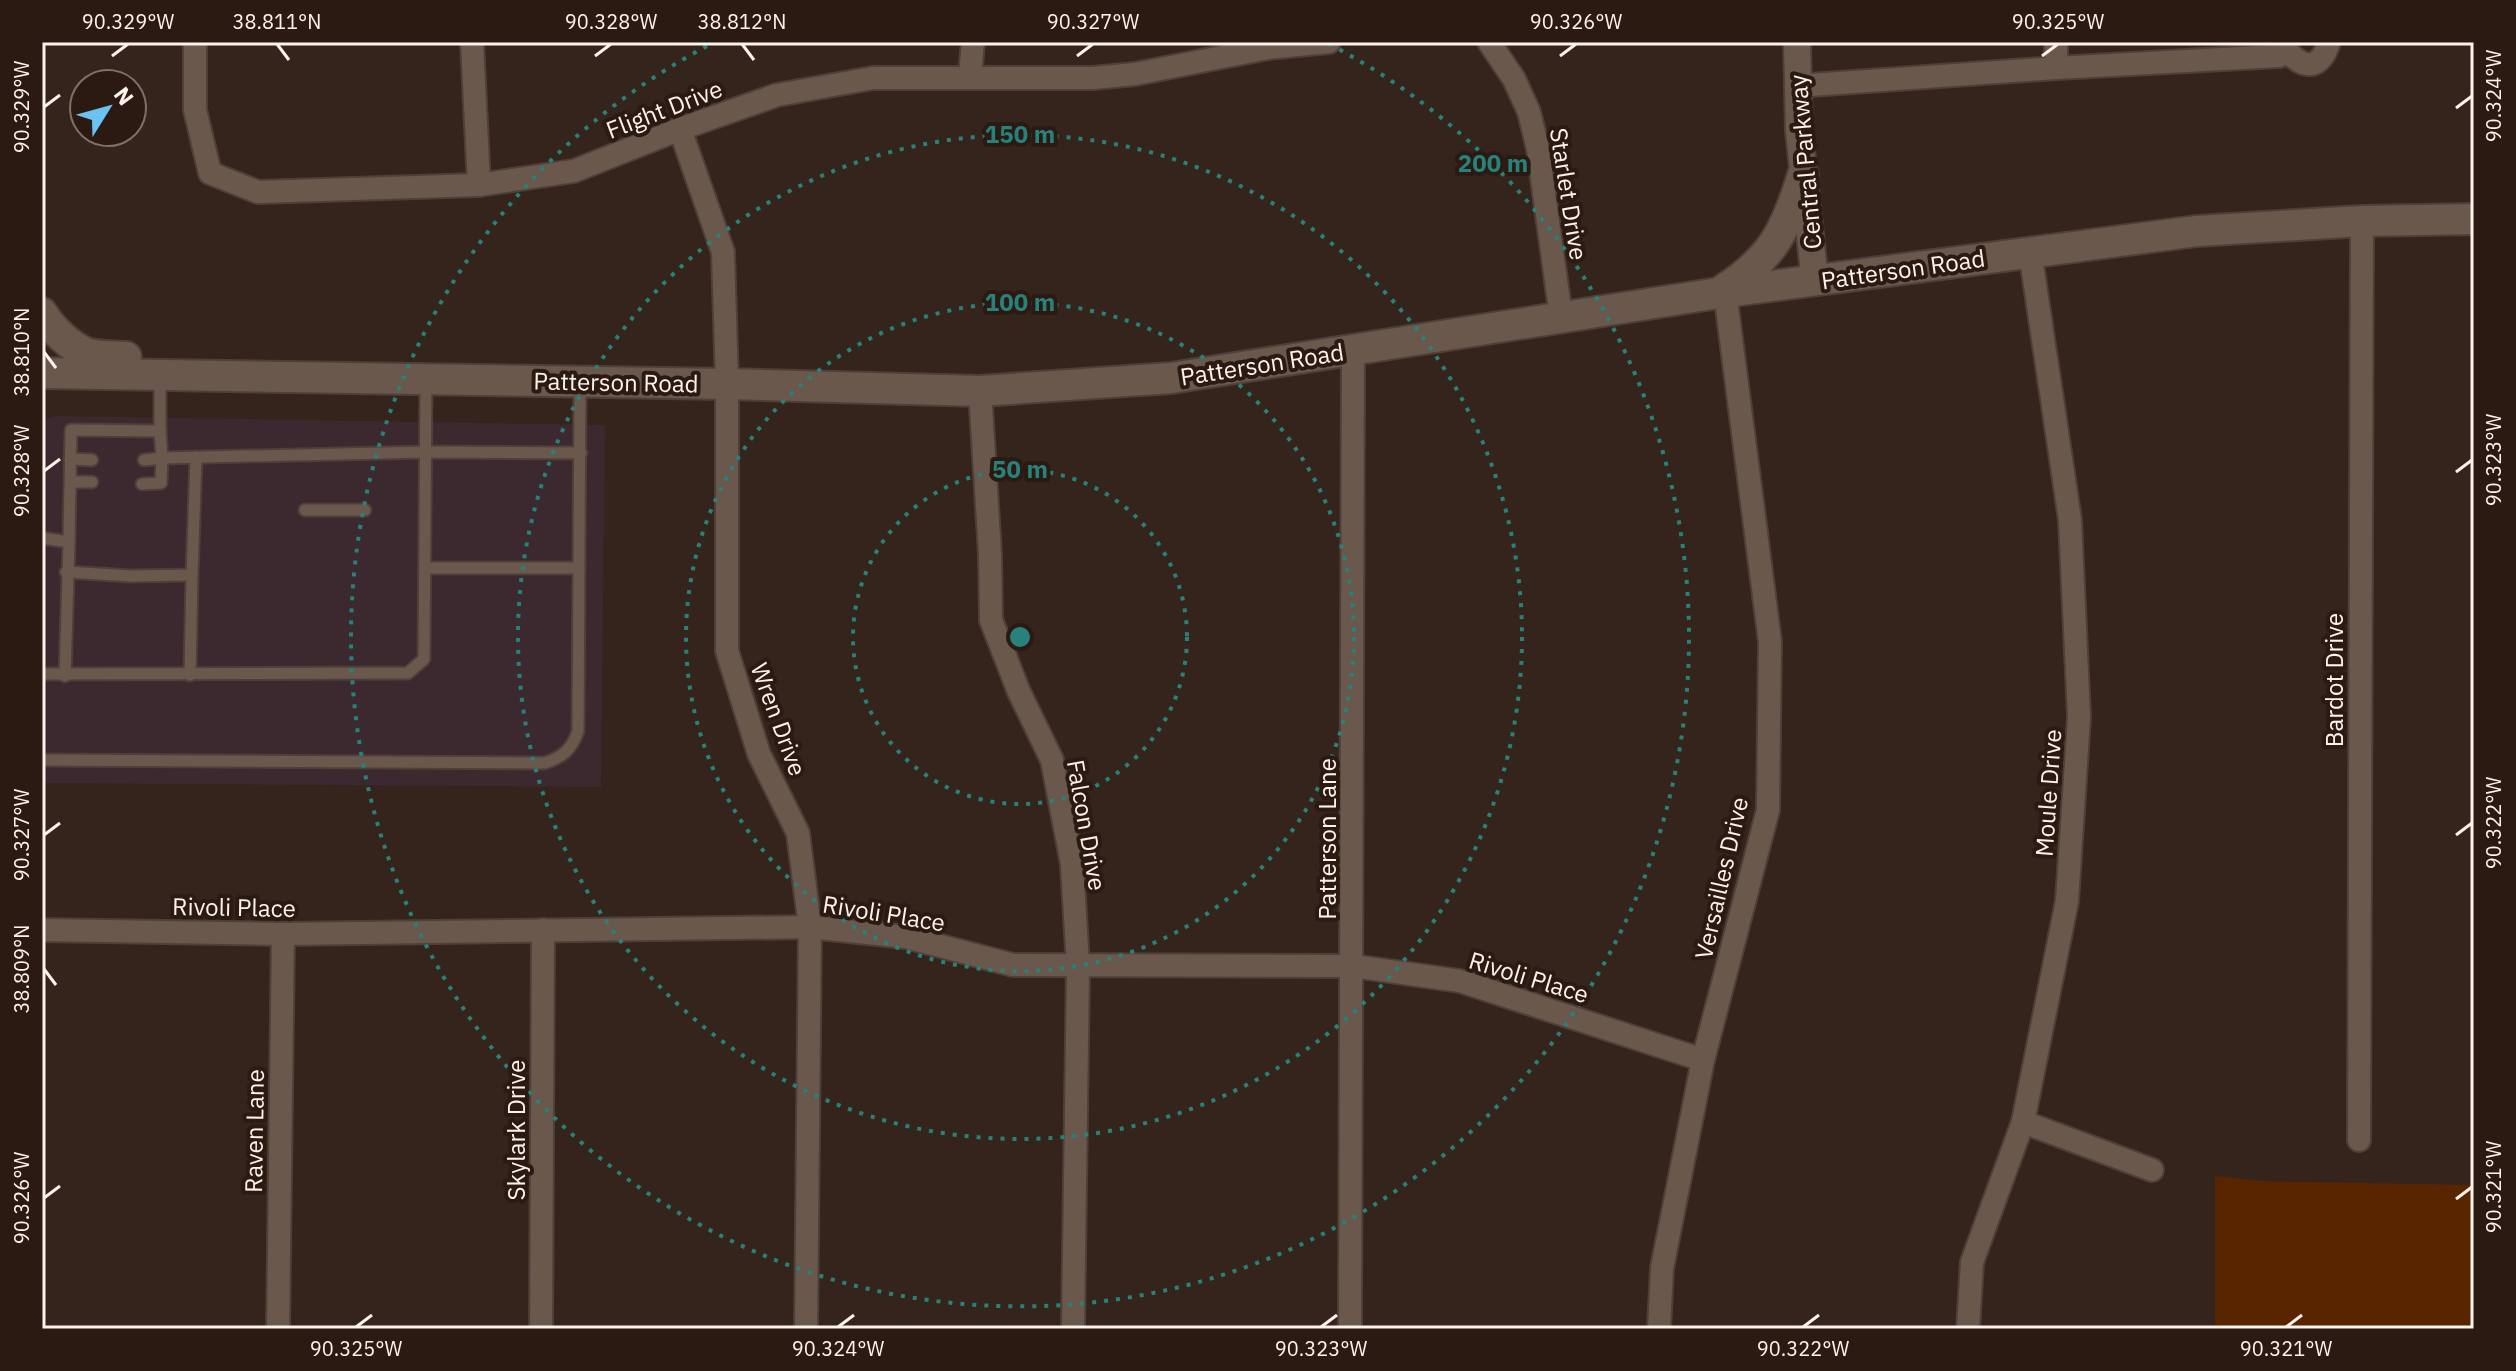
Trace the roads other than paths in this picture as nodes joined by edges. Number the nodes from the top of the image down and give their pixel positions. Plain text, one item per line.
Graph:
1 (195, 42) edge
2 (472, 42) edge
3 (973, 42) edge
4 (1329, 42) edge
5 (1489, 42) edge
6 (1797, 42) edge
7 (2056, 42) edge
8 (2329, 42) edge
9 (1268, 45) edge
10 (2292, 47) edge
11 (2056, 68) junction
12 (970, 76) junction
13 (1796, 86) junction
14 (680, 129) junction
15 (1803, 175) junction
16 (479, 185) junction
17 (2474, 219) edge
18 (2362, 221) junction
19 (2030, 251) junction
20 (1815, 282) junction
21 (1722, 292) junction
22 (42, 313) edge
23 (1561, 317) junction
24 (1353, 349) junction
25 (42, 373) edge
26 (160, 375) junction
27 (234, 376) junction
28 (426, 379) junction
29 (580, 382) junction
30 (727, 384) junction
31 (980, 391) junction
32 (160, 431) junction
33 (425, 452) junction
34 (581, 453) junction
35 (196, 457) junction
36 (162, 458) junction
37 (70, 459) junction
38 (92, 460) dead end
39 (144, 460) dead end
40 (71, 482) junction
41 (92, 482) dead end
42 (142, 484) dead end
43 (305, 510) dead end
44 (365, 510) dead end
45 (42, 538) edge
46 (69, 542) junction
47 (425, 568) junction
48 (579, 568) junction
49 (66, 572) junction
50 (192, 575) junction
51 (42, 674) edge
52 (190, 675) junction
53 (65, 676) junction
54 (42, 760) edge
55 (810, 927) junction
56 (42, 930) edge
57 (543, 930) junction
58 (283, 934) junction
59 (1078, 966) junction
60 (1353, 966) junction
61 (1703, 1060) junction
62 (2023, 1122) junction
63 (2359, 1140) dead end
64 (2152, 1170) dead end
65 (278, 1329) edge
66 (541, 1329) edge
67 (806, 1329) edge
68 (1073, 1329) edge
69 (1350, 1329) edge
70 (1659, 1329) edge
71 (1968, 1329) edge

1 - 16 street, Flight Drive
2 - 16 street
3 - 12 street
4 - 9 street, Flight Drive
5 - 23 street, Starlet Drive
6 - 13 street, Central Parkway
7 - 11 street
8 - 10 street
9 - 12 street, Flight Drive
10 - 11 street
11 - 13 street
12 - 14 street, Flight Drive
13 - 15 street, Central Parkway
14 - 16 street, Flight Drive
14 - 30 street, Wren Drive
15 - 20 street, Central Parkway
15 - 21 main road
17 - 18 main road, Patterson Road
18 - 19 main road, Patterson Road
18 - 63 street, Bardot Drive
19 - 20 main road, Patterson Road
19 - 62 street, Moule Drive
20 - 21 main road, Patterson Road
21 - 23 main road, Patterson Road
21 - 61 street, Versailles Drive
22 - 27 main road
23 - 24 main road, Patterson Road
24 - 31 main road, Patterson Road
24 - 60 street, Patterson Lane
25 - 26 main road, Patterson Road
26 - 27 main road, Patterson Road
26 - 32 lane
27 - 28 main road, Patterson Road
28 - 29 main road, Patterson Road
28 - 33 lane
29 - 30 main road, Patterson Road
29 - 34 lane
30 - 31 main road, Patterson Road
30 - 55 street, Wren Drive
31 - 59 street, Falcon Drive
32 - 36 lane
32 - 37 lane
33 - 34 lane
33 - 35 lane
33 - 47 lane
34 - 48 lane
35 - 36 lane
35 - 50 lane
36 - 39 lane
36 - 42 lane
37 - 38 lane
37 - 40 lane
40 - 41 lane
40 - 46 lane
43 - 44 lane
45 - 46 lane
46 - 49 lane
47 - 48 lane
47 - 52 lane
48 - 54 lane
49 - 50 lane
49 - 53 lane
50 - 52 lane
51 - 53 lane
52 - 53 lane
55 - 57 street, Rivoli Place
55 - 59 street, Rivoli Place
55 - 67 street, Wren Drive
56 - 58 street, Rivoli Place
57 - 58 street, Rivoli Place
57 - 66 street, Skylark Drive
58 - 65 street, Raven Lane
59 - 60 street, Rivoli Place
59 - 68 street, Falcon Drive
60 - 61 street, Rivoli Place
60 - 69 street, Patterson Lane
61 - 70 street, Versailles Drive
62 - 64 street
62 - 71 street, Moule Drive

